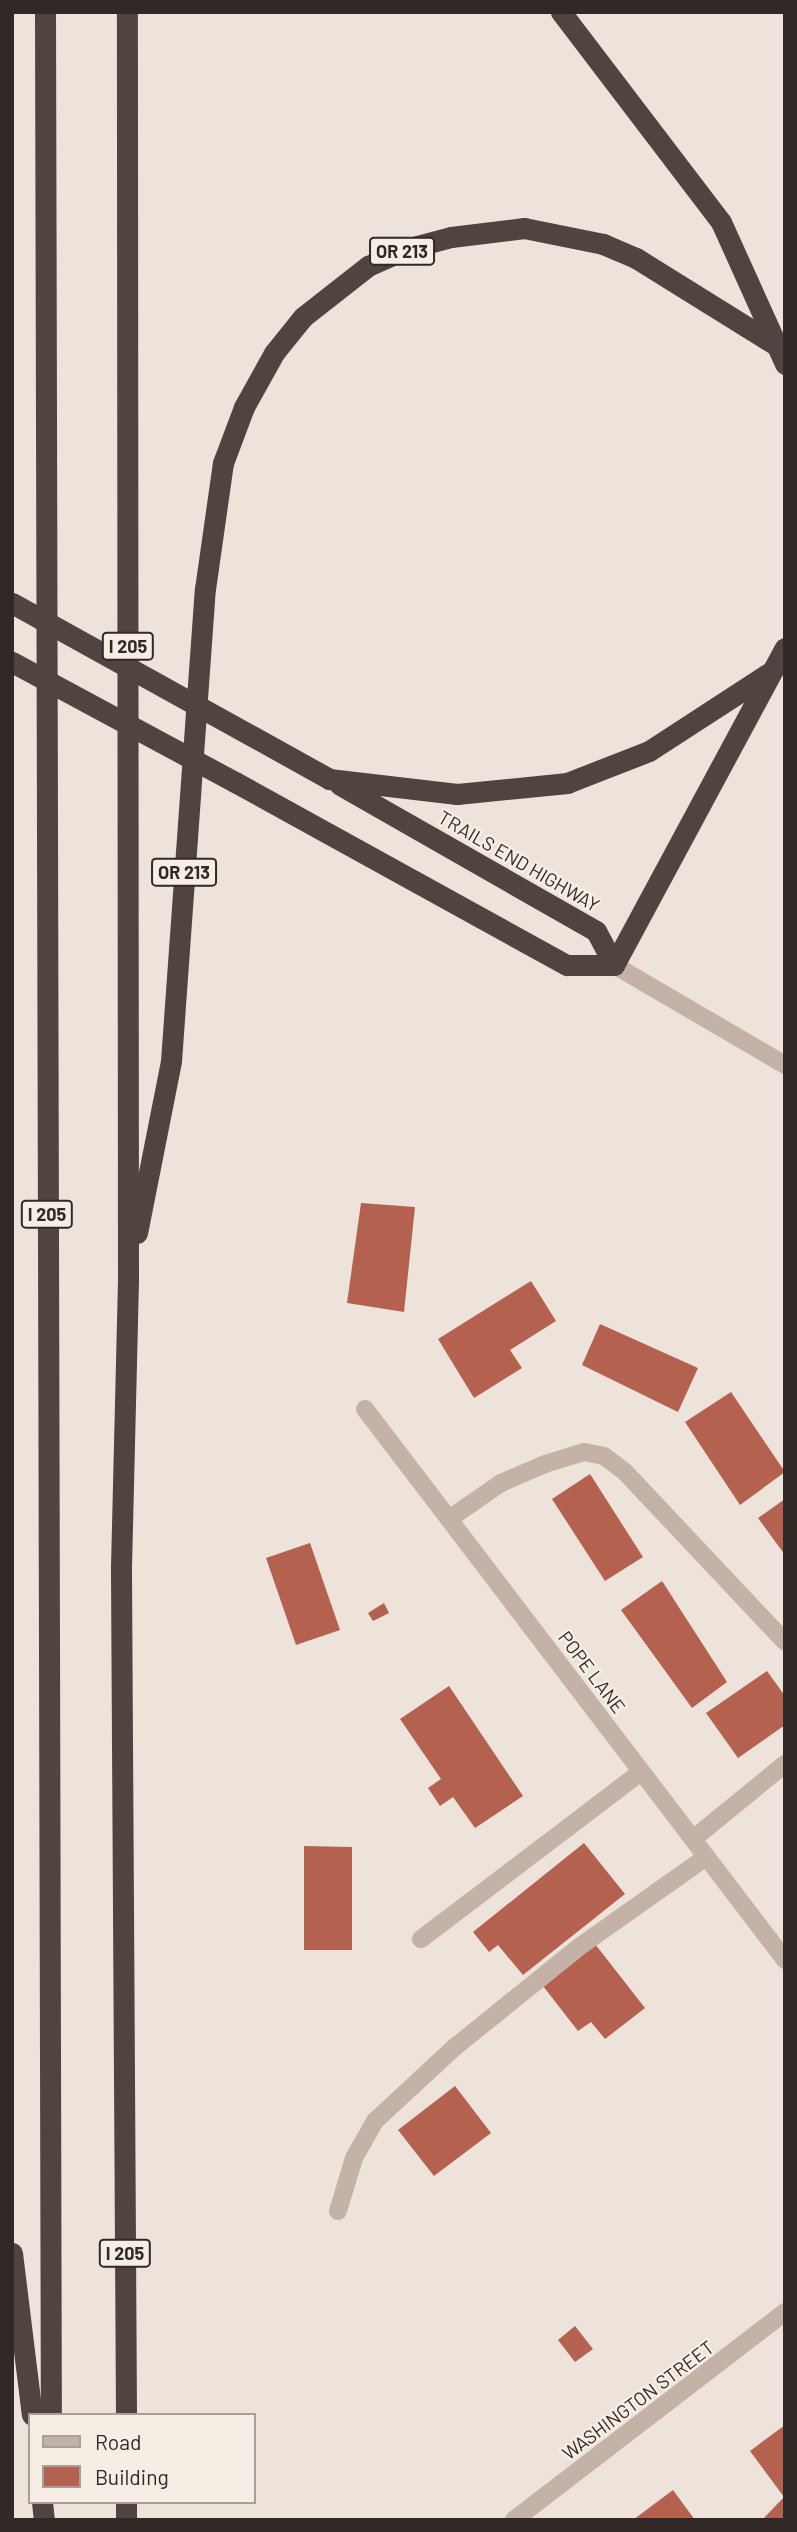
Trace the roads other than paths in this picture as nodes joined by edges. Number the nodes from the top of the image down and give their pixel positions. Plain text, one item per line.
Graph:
1 (45, 12) edge
2 (127, 12) edge
3 (561, 12) edge
4 (780, 355) edge
5 (12, 603) edge
6 (785, 648) edge
7 (12, 662) edge
8 (772, 671) junction
9 (329, 779) junction
10 (614, 965) junction
11 (785, 1065) edge
12 (128, 1280) junction
13 (365, 1409) dead end
14 (449, 1520) junction
15 (785, 1642) edge
16 (785, 1764) edge
17 (641, 1772) junction
18 (693, 1839) junction
19 (706, 1857) junction
20 (421, 1939) dead end
21 (785, 1960) edge
22 (338, 2211) dead end
23 (12, 2253) edge
24 (785, 2312) edge
25 (32, 2413) edge
26 (51, 2413) edge
27 (126, 2413) edge
28 (514, 2520) edge

1 - 26 highway, I 205
2 - 12 highway, I 205
3 - 4 highway
4 - 12 highway, OR 213
5 - 9 highway, TRAILS END HIGHWAY, bridge
6 - 8 highway
7 - 10 highway, bridge
8 - 9 highway
8 - 10 highway
9 - 10 highway, TRAILS END HIGHWAY
10 - 11 street
12 - 27 highway, I 205
13 - 14 street, POPE LANE
14 - 15 street
14 - 17 street, POPE LANE
16 - 18 street
17 - 18 street, POPE LANE
17 - 20 street
18 - 19 street, POPE LANE
19 - 21 street, POPE LANE
19 - 22 street
23 - 25 highway
24 - 28 street, WASHINGTON STREET

